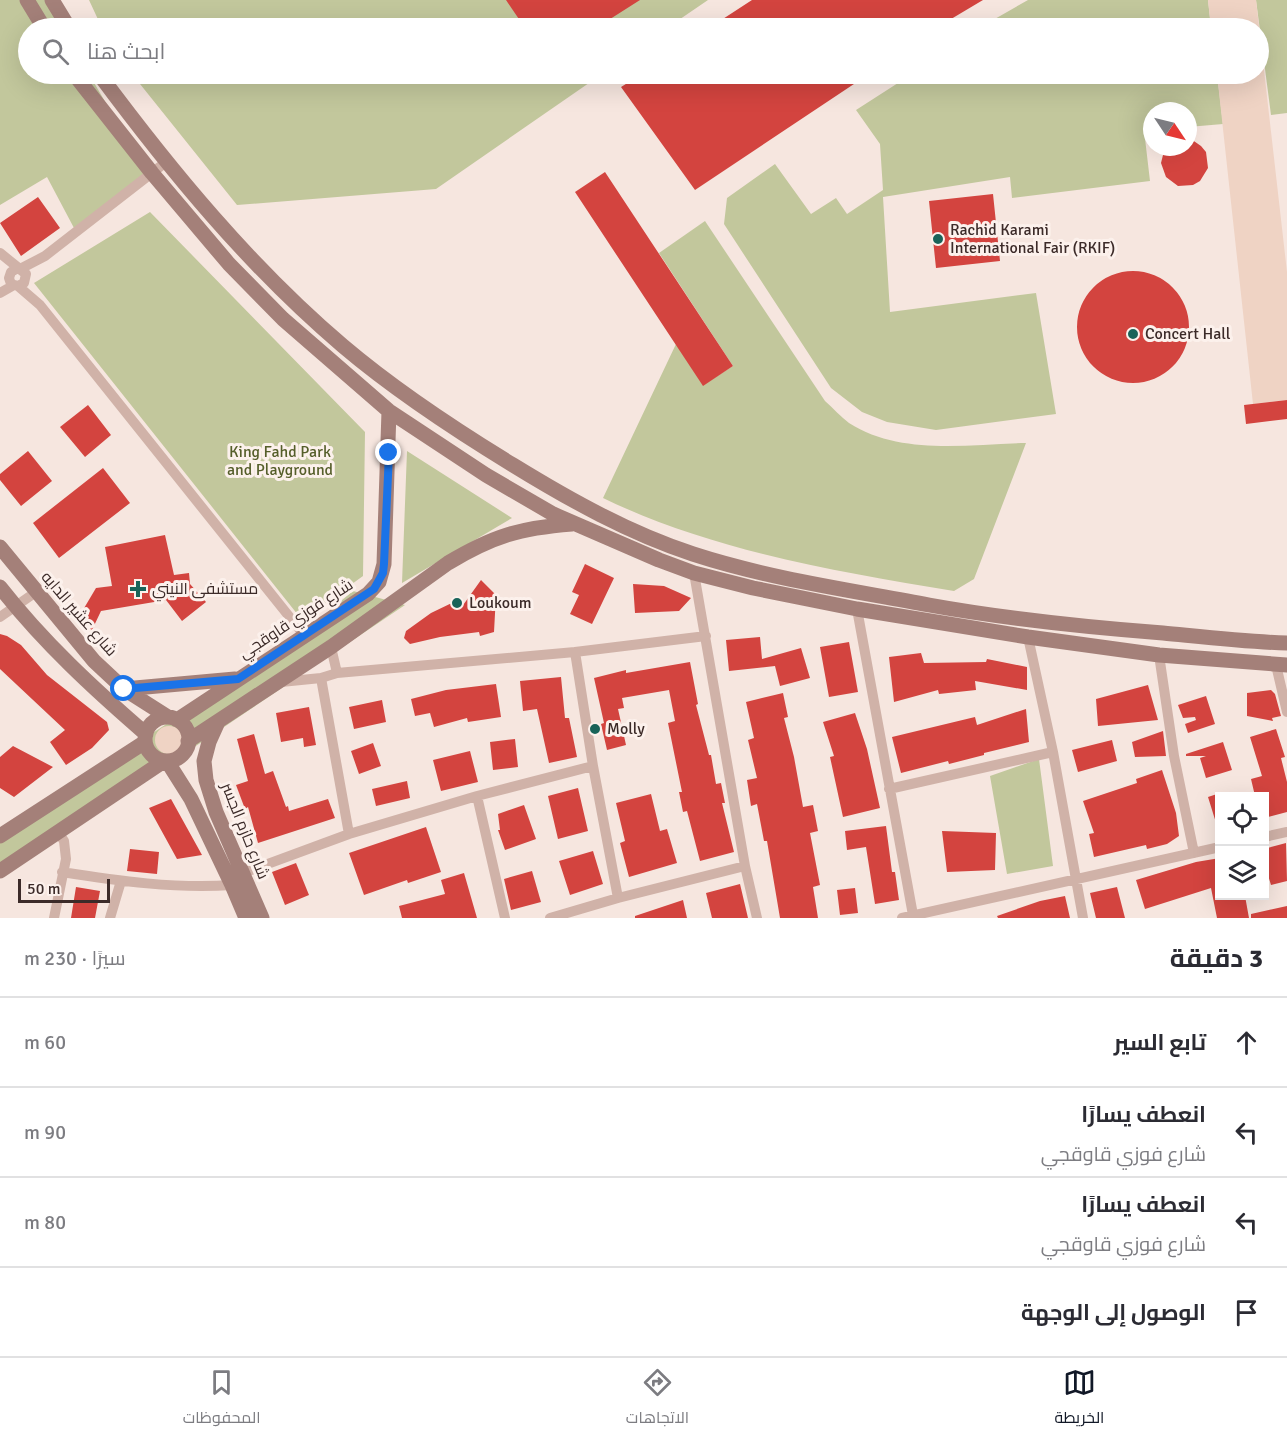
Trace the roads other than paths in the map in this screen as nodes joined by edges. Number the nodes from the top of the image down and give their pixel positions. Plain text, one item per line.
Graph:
1 (27, 0) edge
2 (52, 0) edge
3 (38, 18) edge
4 (63, 18) edge
5 (82, 84) edge
6 (107, 84) edge
7 (166, 162) junction
8 (152, 173) junction
9 (0, 252) edge
10 (0, 261) edge
11 (17, 277) junction
12 (0, 287) edge
13 (0, 292) edge
14 (389, 411) junction
15 (573, 524) junction
16 (0, 547) edge
17 (694, 573) junction
18 (0, 587) edge
19 (374, 589) junction
20 (36, 592) junction
21 (15, 606) junction
22 (388, 607) junction
23 (857, 609) junction
24 (0, 617) edge
25 (304, 635) junction
26 (706, 636) junction
27 (1028, 637) junction
28 (1287, 643) edge
29 (331, 647) junction
30 (575, 652) junction
31 (1159, 655) junction
32 (1282, 665) edge
33 (337, 674) junction
34 (321, 678) junction
35 (238, 679) junction
36 (279, 682) junction
37 (124, 689) junction
38 (1287, 712) edge
39 (173, 719) junction
40 (219, 722) junction
41 (145, 738) junction
42 (188, 741) junction
43 (1053, 752) junction
44 (165, 761) junction
45 (593, 766) junction
46 (889, 789) junction
47 (477, 796) junction
48 (58, 832) junction
49 (1287, 832) edge
50 (349, 834) junction
51 (0, 836) edge
52 (1269, 836) edge
53 (1215, 848) edge
54 (1194, 853) junction
55 (745, 866) junction
56 (0, 871) edge
57 (62, 872) junction
58 (238, 879) junction
59 (1076, 879) junction
60 (121, 881) junction
61 (618, 898) junction
62 (907, 917) edge
63 (54, 918) edge
64 (110, 918) edge
65 (246, 918) edge
66 (262, 918) edge
67 (506, 918) edge
68 (550, 918) edge
69 (758, 918) edge
70 (1083, 918) edge

1 - 3 street
2 - 4 street
5 - 8 street
6 - 7 street
7 - 8 street
7 - 28 street
8 - 11 street
8 - 14 street
9 - 11 street
10 - 11 street
11 - 12 street
11 - 13 street
11 - 25 street
14 - 15 street
14 - 19 street, شارع فوزي قاوقجي
15 - 17 street
15 - 22 street
16 - 20 street, شارع عشير الدايه
17 - 23 street
17 - 26 street
18 - 21 street
19 - 22 street
19 - 25 street, شارع فوزي قاوقجي
20 - 21 street
20 - 37 street, شارع عشير الدايه
21 - 24 street
21 - 41 street
22 - 29 street
23 - 27 street
23 - 46 street
25 - 35 street, شارع فوزي قاوقجي
26 - 30 street
26 - 55 street
27 - 31 street
27 - 43 street
29 - 33 street
29 - 36 street
30 - 33 street
30 - 45 street
31 - 32 street
31 - 54 street
32 - 38 street
33 - 34 street
34 - 36 street
34 - 50 street
35 - 37 street
35 - 39 street, شارع فوزي قاوقجي
36 - 40 street
37 - 39 street, شارع عشير الدايه
39 - 41 street
39 - 42 street
40 - 42 street
40 - 58 street, شارع حازم الجسر
41 - 44 street
41 - 51 street
42 - 44 street
43 - 46 street
43 - 59 street
44 - 48 street
44 - 58 street, شارع حازم الجسر
45 - 47 street
45 - 61 street
46 - 62 street
47 - 50 street
47 - 67 street
48 - 56 street
48 - 57 street
49 - 52 street
50 - 58 street
53 - 54 street
54 - 59 street
55 - 61 street
55 - 69 street
57 - 60 street
57 - 63 street
58 - 60 street
58 - 65 street, شارع حازم الجسر
58 - 66 street, شارع حازم الجسر
59 - 62 street
59 - 70 street
60 - 64 street
61 - 68 street

